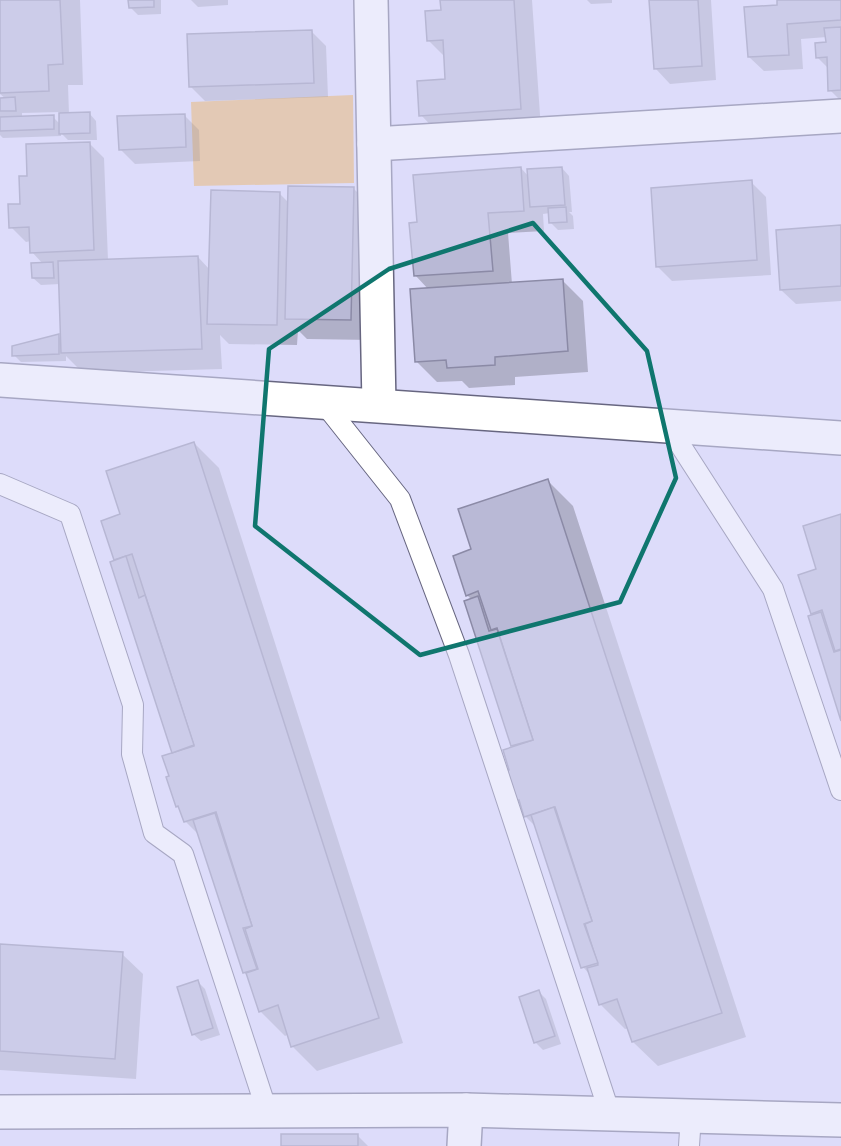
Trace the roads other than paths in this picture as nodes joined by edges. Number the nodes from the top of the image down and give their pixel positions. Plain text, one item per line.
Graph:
1 (371, 0) edge
2 (841, 116) edge
3 (374, 144) junction
4 (0, 380) edge
5 (323, 402) junction
6 (379, 405) junction
7 (668, 426) junction
8 (841, 438) edge
9 (0, 484) edge
10 (841, 790) edge
11 (465, 1110) junction
12 (267, 1111) junction
13 (0, 1112) edge
14 (610, 1114) junction
15 (841, 1120) edge
16 (690, 1131) edge
17 (464, 1146) edge

1 - 3 street
2 - 3 street
3 - 6 street
4 - 5 street
5 - 6 street
5 - 14 lane
6 - 7 street
7 - 8 street
7 - 10 lane
9 - 12 lane
11 - 12 street
11 - 14 street
11 - 17 street
12 - 13 street
14 - 16 street
15 - 16 street

